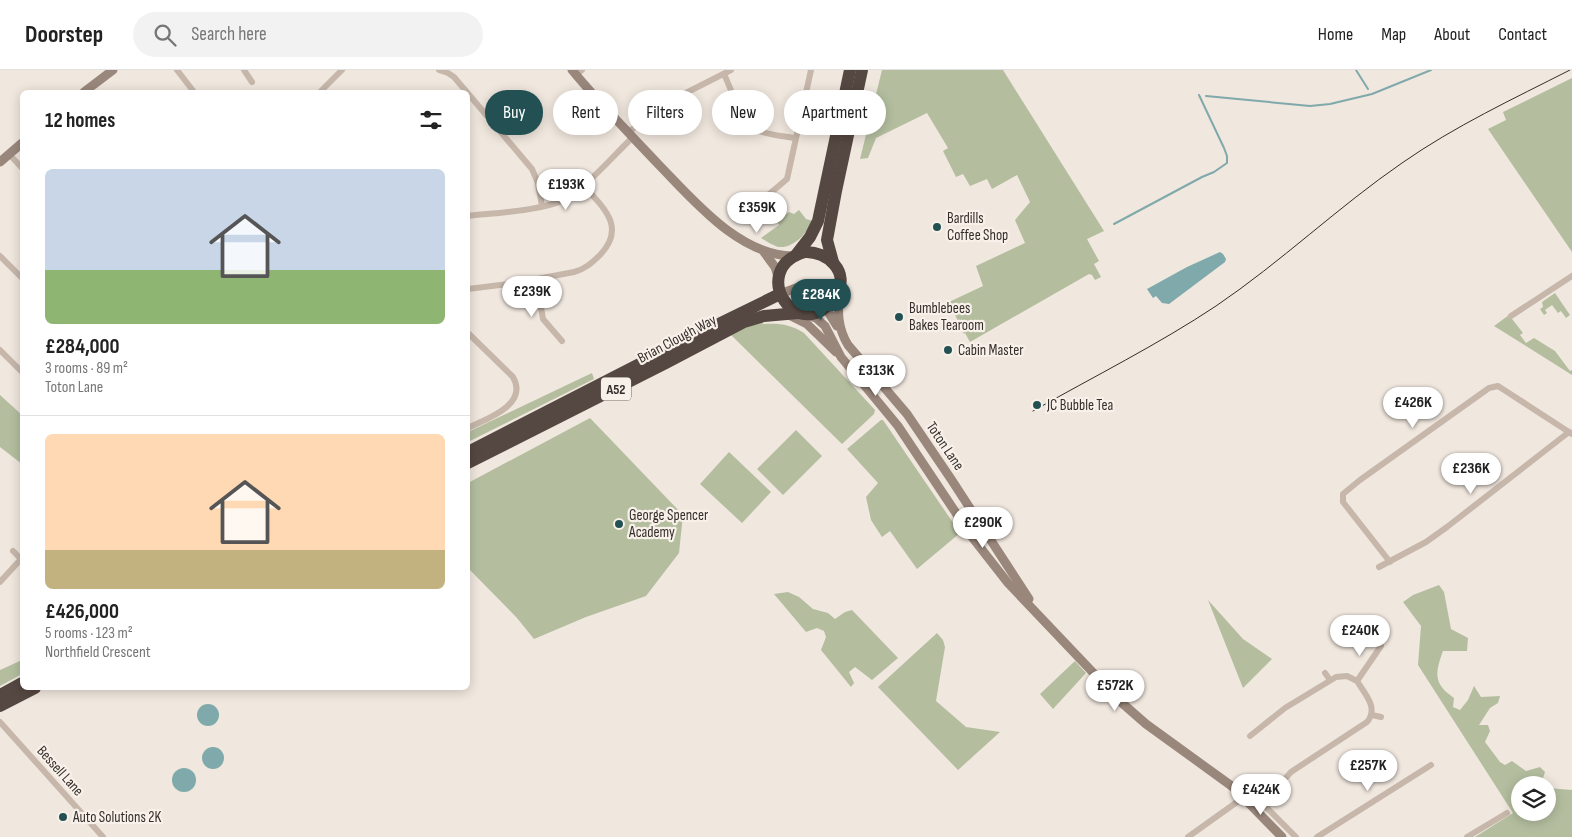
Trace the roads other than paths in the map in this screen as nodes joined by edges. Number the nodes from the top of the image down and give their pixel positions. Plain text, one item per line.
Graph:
1 (113, 70) edge
2 (177, 70) edge
3 (244, 70) edge
4 (342, 70) edge
5 (439, 70) edge
6 (731, 70) edge
7 (811, 70) edge
8 (850, 70) edge
9 (862, 70) edge
10 (577, 72) edge
11 (724, 74) junction
12 (252, 82) dead end
13 (87, 90) edge
14 (192, 90) edge
15 (322, 90) edge
16 (464, 90) edge
17 (470, 97) edge
18 (629, 136) junction
19 (795, 138) junction
20 (20, 145) edge
21 (9, 154) junction
22 (0, 162) edge
23 (20, 166) edge
24 (783, 183) junction
25 (583, 185) junction
26 (789, 190) dead end
27 (760, 202) dead end
28 (542, 206) junction
29 (470, 216) edge
30 (764, 252) junction
31 (794, 255) junction
32 (0, 256) edge
33 (833, 262) junction
34 (20, 276) edge
35 (1572, 276) edge
36 (536, 280) junction
37 (779, 287) junction
38 (470, 289) edge
39 (839, 291) junction
40 (827, 307) junction
41 (783, 314) junction
42 (801, 314) junction
43 (1512, 316) dead end
44 (841, 332) junction
45 (470, 335) edge
46 (562, 342) dead end
47 (0, 350) edge
48 (841, 357) junction
49 (20, 370) edge
50 (470, 427) edge
51 (1570, 433) edge
52 (470, 451) edge
53 (470, 462) edge
54 (14, 551) dead end
55 (20, 558) edge
56 (20, 562) edge
57 (1390, 562) junction
58 (1379, 568) dead end
59 (0, 582) edge
60 (1042, 618) junction
61 (1381, 646) dead end
62 (1325, 673) dead end
63 (1330, 680) junction
64 (1357, 681) junction
65 (20, 685) edge
66 (29, 690) edge
67 (1, 702) edge
68 (1372, 715) junction
69 (1381, 718) dead end
70 (0, 722) edge
71 (1256, 732) junction
72 (1250, 736) dead end
73 (1261, 738) dead end
74 (1431, 766) dead end
75 (1422, 771) junction
76 (1427, 778) dead end
77 (1241, 782) dead end
78 (1244, 797) junction
79 (1260, 807) junction
80 (1492, 812) dead end
81 (1507, 813) dead end
82 (1496, 819) junction
83 (103, 837) edge
84 (1188, 837) edge
85 (1282, 837) edge
86 (1296, 837) edge
87 (1317, 837) edge
88 (1467, 837) edge

1 - 13 main road
2 - 14 street
3 - 12 street
4 - 15 street
5 - 16 street
6 - 11 street
7 - 19 street
8 - 31 highway
9 - 33 highway
10 - 18 main road
11 - 18 street
11 - 19 street
17 - 28 street
18 - 25 street
18 - 30 main road
19 - 24 street
20 - 21 main road
21 - 22 main road
21 - 23 street
24 - 26 street
24 - 27 street
25 - 28 street
25 - 36 street
28 - 29 street
30 - 31 main road
30 - 37 main road
31 - 33 highway
31 - 37 highway
32 - 34 street
33 - 39 highway
35 - 43 street
36 - 38 street
36 - 46 street
37 - 40 main road
37 - 42 highway
37 - 52 highway, Brian Clough Way / A52
39 - 40 highway
39 - 44 main road, Toton Lane
40 - 42 highway, Brian Clough Way
40 - 44 main road
41 - 42 highway, Brian Clough Way / A52
41 - 48 main road
41 - 53 highway, Brian Clough Way / A52
42 - 48 main road, Toton Lane
44 - 60 main road, Toton Lane
45 - 50 street
47 - 49 street
48 - 60 main road, Toton Lane
51 - 57 street
51 - 57 street
54 - 55 street
56 - 59 street
57 - 58 street
60 - 78 main road
61 - 64 street
62 - 63 street
63 - 64 street
63 - 71 street
64 - 68 street
65 - 67 highway
66 - 67 highway
68 - 69 street
68 - 79 street
70 - 83 street, Bessell Lane
71 - 72 street
71 - 73 street
74 - 75 street
75 - 76 street
75 - 87 street
77 - 79 street
78 - 79 main road
78 - 84 street
79 - 85 main road
79 - 86 street
80 - 82 street
81 - 82 street
82 - 88 street

